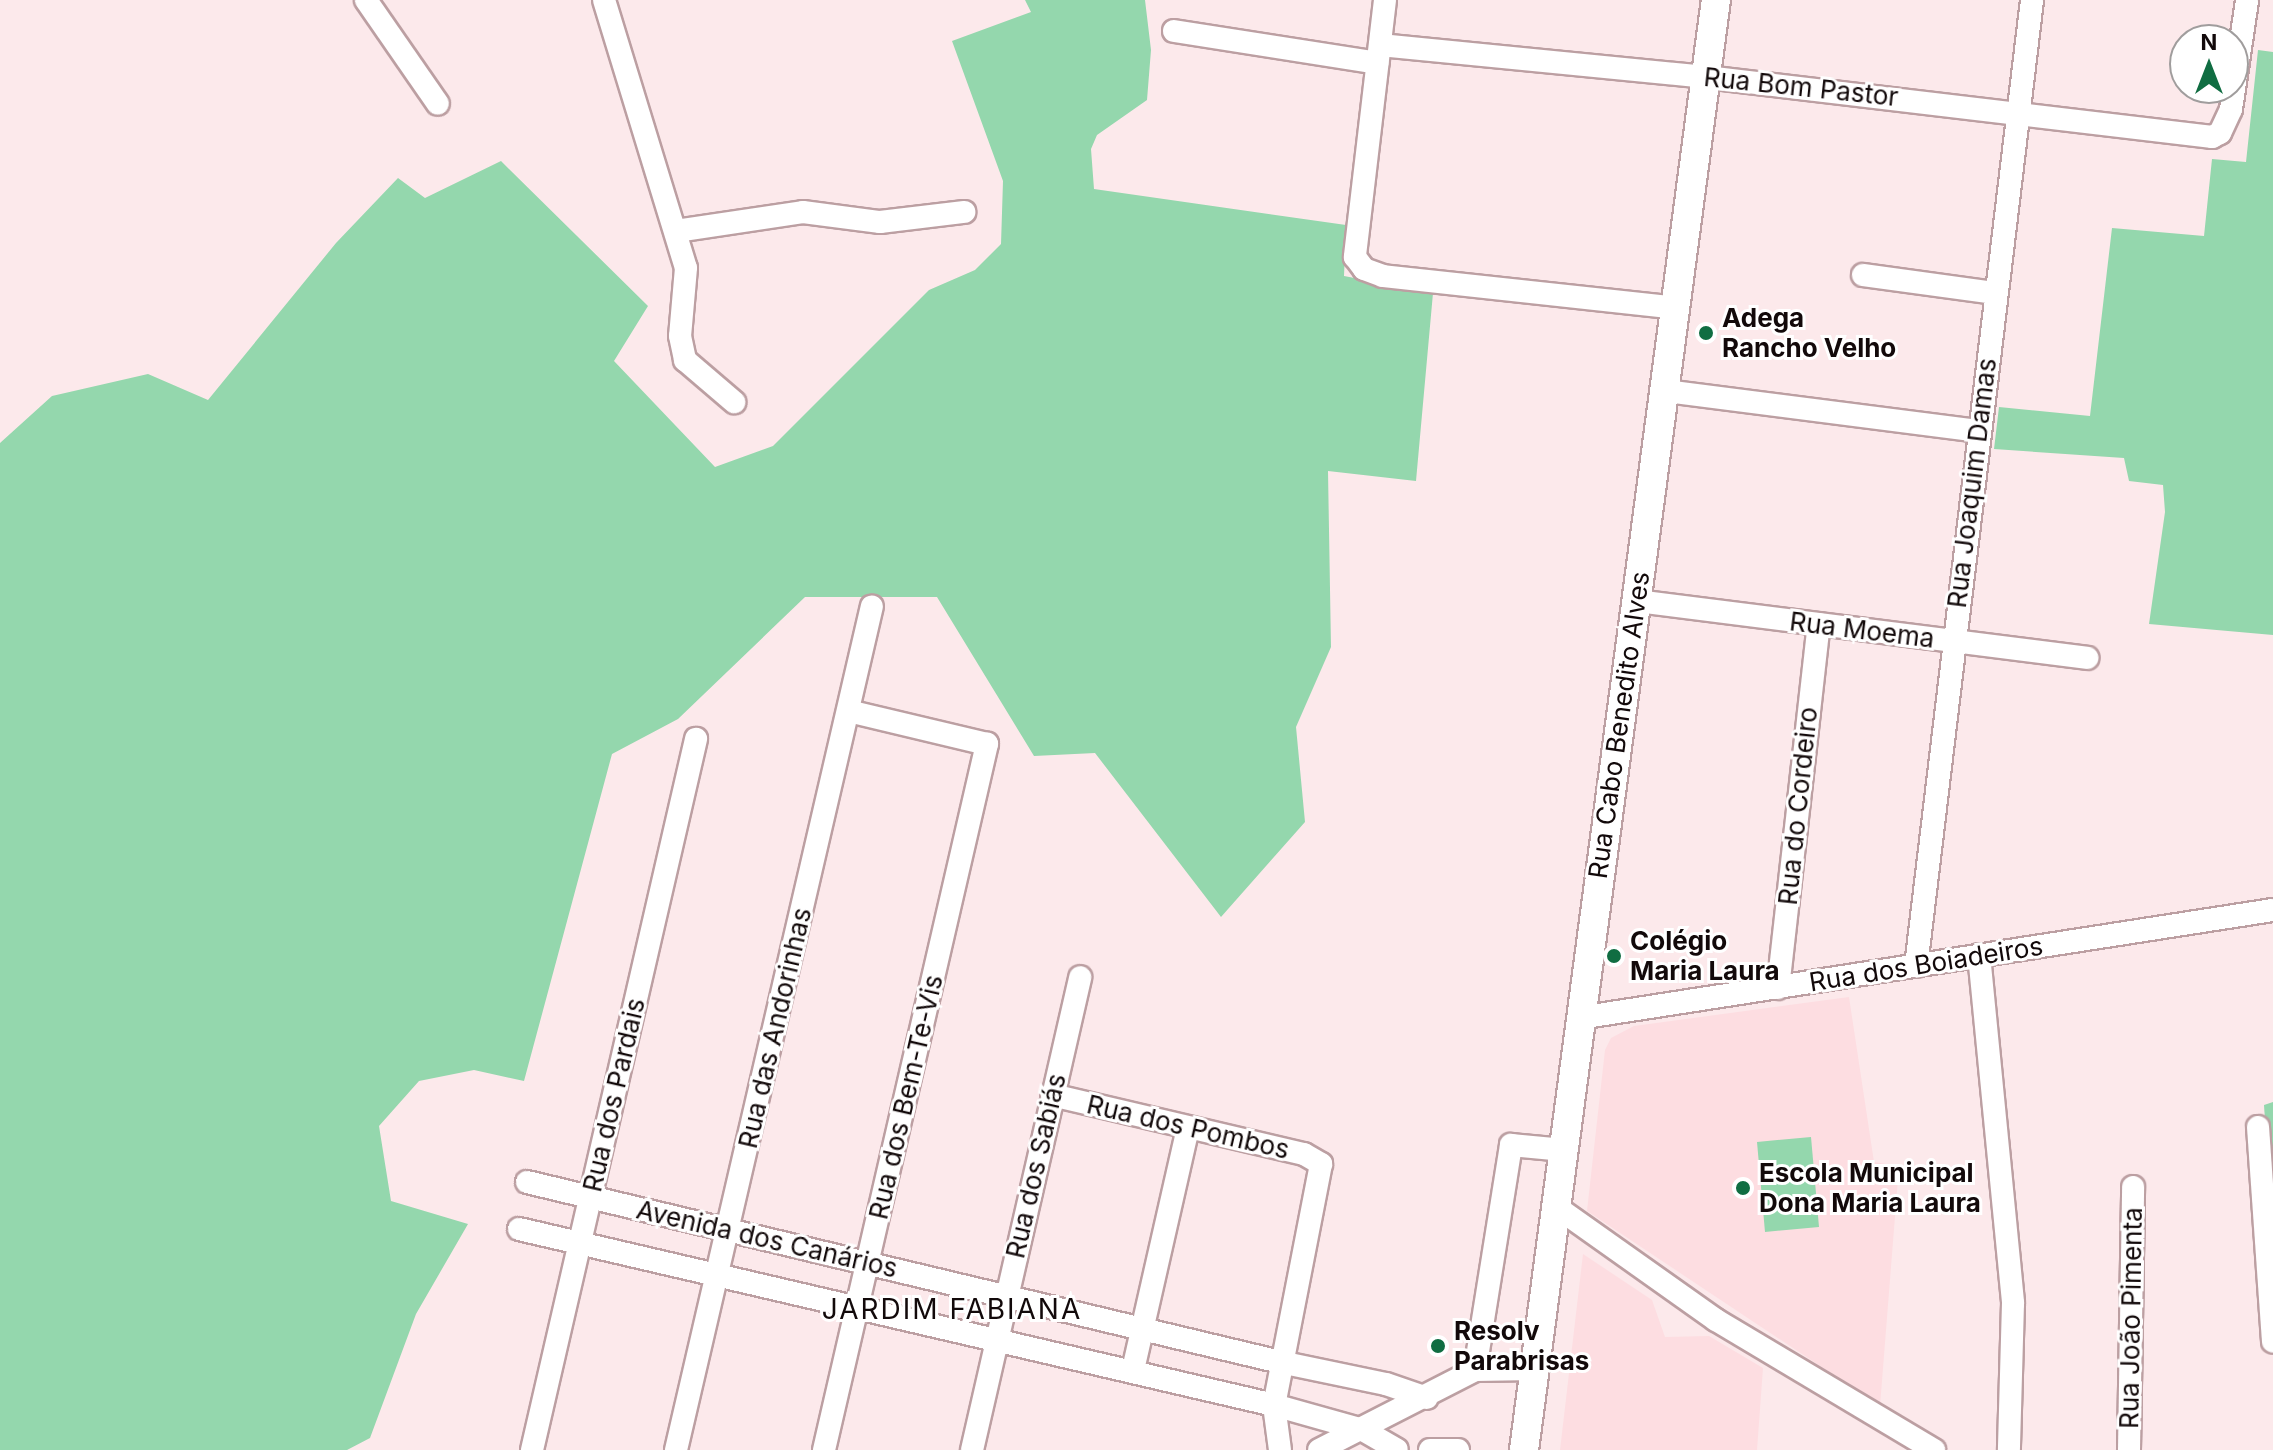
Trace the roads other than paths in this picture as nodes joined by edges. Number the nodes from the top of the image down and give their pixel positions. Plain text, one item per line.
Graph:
1 (366, 0) edge
2 (604, 0) edge
3 (1385, 0) edge
4 (1716, 0) edge
5 (2032, 0) edge
6 (2247, 0) edge
7 (1174, 31) dead end
8 (1379, 54) junction
9 (1706, 77) junction
10 (438, 104) dead end
11 (2017, 111) junction
12 (964, 212) dead end
13 (676, 231) junction
14 (1863, 275) dead end
15 (1994, 293) junction
16 (1676, 308) junction
17 (1666, 391) junction
18 (734, 402) dead end
19 (1978, 431) junction
20 (1637, 601) junction
21 (872, 606) dead end
22 (1819, 624) junction
23 (1954, 641) junction
24 (2087, 658) dead end
25 (849, 711) junction
26 (696, 739) dead end
27 (2273, 910) edge
28 (1979, 955) junction
29 (1916, 966) junction
30 (1080, 977) dead end
31 (1778, 988) junction
32 (1579, 1018) junction
33 (1052, 1095) junction
34 (2258, 1127) dead end
35 (1188, 1128) junction
36 (1564, 1150) junction
37 (527, 1182) dead end
38 (2133, 1187) dead end
39 (590, 1197) junction
40 (1555, 1206) junction
41 (519, 1229) dead end
42 (728, 1230) junction
43 (579, 1244) junction
44 (868, 1263) junction
45 (718, 1275) junction
46 (1006, 1297) junction
47 (856, 1309) junction
48 (1143, 1327) junction
49 (995, 1339) junction
50 (2273, 1341) edge
51 (1280, 1362) junction
52 (1534, 1369) junction
53 (1133, 1370) junction
54 (1475, 1370) junction
55 (1386, 1384) junction
56 (1427, 1398) junction
57 (1274, 1405) junction
58 (1390, 1414) junction
59 (1363, 1430) junction
60 (532, 1450) edge
61 (676, 1450) edge
62 (824, 1450) edge
63 (972, 1450) edge
64 (1280, 1450) edge
65 (1319, 1450) edge
66 (1400, 1450) edge
67 (1430, 1450) edge
68 (1458, 1450) edge
69 (1524, 1450) edge
70 (1934, 1450) edge
71 (2009, 1450) edge
72 (2129, 1450) edge

1 - 10 street
2 - 13 street
3 - 8 street
4 - 9 main road, Rua Cabo Benedito Alves
5 - 11 street, Rua Joaquim Damas
6 - 11 street, Rua Bom Pastor
7 - 8 street, Rua Bom Pastor
8 - 9 street, Rua Bom Pastor
8 - 16 street
9 - 11 street, Rua Bom Pastor
9 - 16 main road, Rua Cabo Benedito Alves
11 - 15 street, Rua Joaquim Damas
12 - 13 street
13 - 18 street
14 - 15 street
15 - 19 street, Rua Joaquim Damas
16 - 17 main road, Rua Cabo Benedito Alves
17 - 19 street
17 - 20 main road, Rua Cabo Benedito Alves
19 - 23 street, Rua Joaquim Damas
20 - 22 street, Rua Moema
20 - 32 main road, Rua Cabo Benedito Alves
21 - 25 street, Rua das Andorinhas
22 - 23 street, Rua Moema
22 - 31 street, Rua do Cordeiro
23 - 24 street, Rua Moema
23 - 29 street, Rua Joaquim Damas
25 - 42 street, Rua das Andorinhas
25 - 44 street, Rua dos Bem-Te-Vis
26 - 39 street, Rua dos Pardais
27 - 28 street, Rua dos Boiadeiros
28 - 29 street, Rua dos Boiadeiros
28 - 71 street
29 - 31 street, Rua dos Boiadeiros
30 - 33 street, Rua dos Sabiás
31 - 32 street, Rua dos Boiadeiros
32 - 36 main road, Rua Cabo Benedito Alves
33 - 35 street, Rua dos Pombos
33 - 46 street, Rua dos Sabiás
34 - 50 street
35 - 48 street
35 - 51 street, Rua dos Pombos
36 - 40 main road, Rua Cabo Benedito Alves
36 - 54 street
37 - 39 street, Avenida dos Canários
38 - 72 street, Rua João Pimenta
39 - 42 street, Avenida dos Canários
39 - 43 street, Rua dos Pardais
40 - 52 main road, Rua Cabo Benedito Alves
40 - 70 street
41 - 43 street, Avenida dos Canários
42 - 44 street, Avenida dos Canários
42 - 45 street, Rua das Andorinhas
43 - 45 street, Avenida dos Canários
43 - 60 street, Rua dos Pardais
44 - 46 street, Avenida dos Canários
44 - 47 street, Rua dos Bem-Te-Vis
45 - 47 street, Avenida dos Canários
45 - 61 street, Rua das Andorinhas
46 - 48 street, Avenida dos Canários
46 - 49 street, Rua dos Sabiás
47 - 49 street, Avenida dos Canários
47 - 62 street, Rua dos Bem-Te-Vis
48 - 51 street, Avenida dos Canários
48 - 53 street
49 - 53 street, Avenida dos Canários
49 - 63 street, Rua dos Sabiás
51 - 55 street, Avenida dos Canários
51 - 57 street
52 - 54 street
52 - 69 main road, Rua Cabo Benedito Alves
53 - 57 street, Avenida dos Canários
54 - 56 street
55 - 56 street, Avenida dos Canários
55 - 58 street
56 - 58 street
57 - 59 street, Avenida dos Canários
57 - 64 street
58 - 59 street
58 - 66 street
59 - 65 street
59 - 66 street, Avenida dos Canários
67 - 68 street

